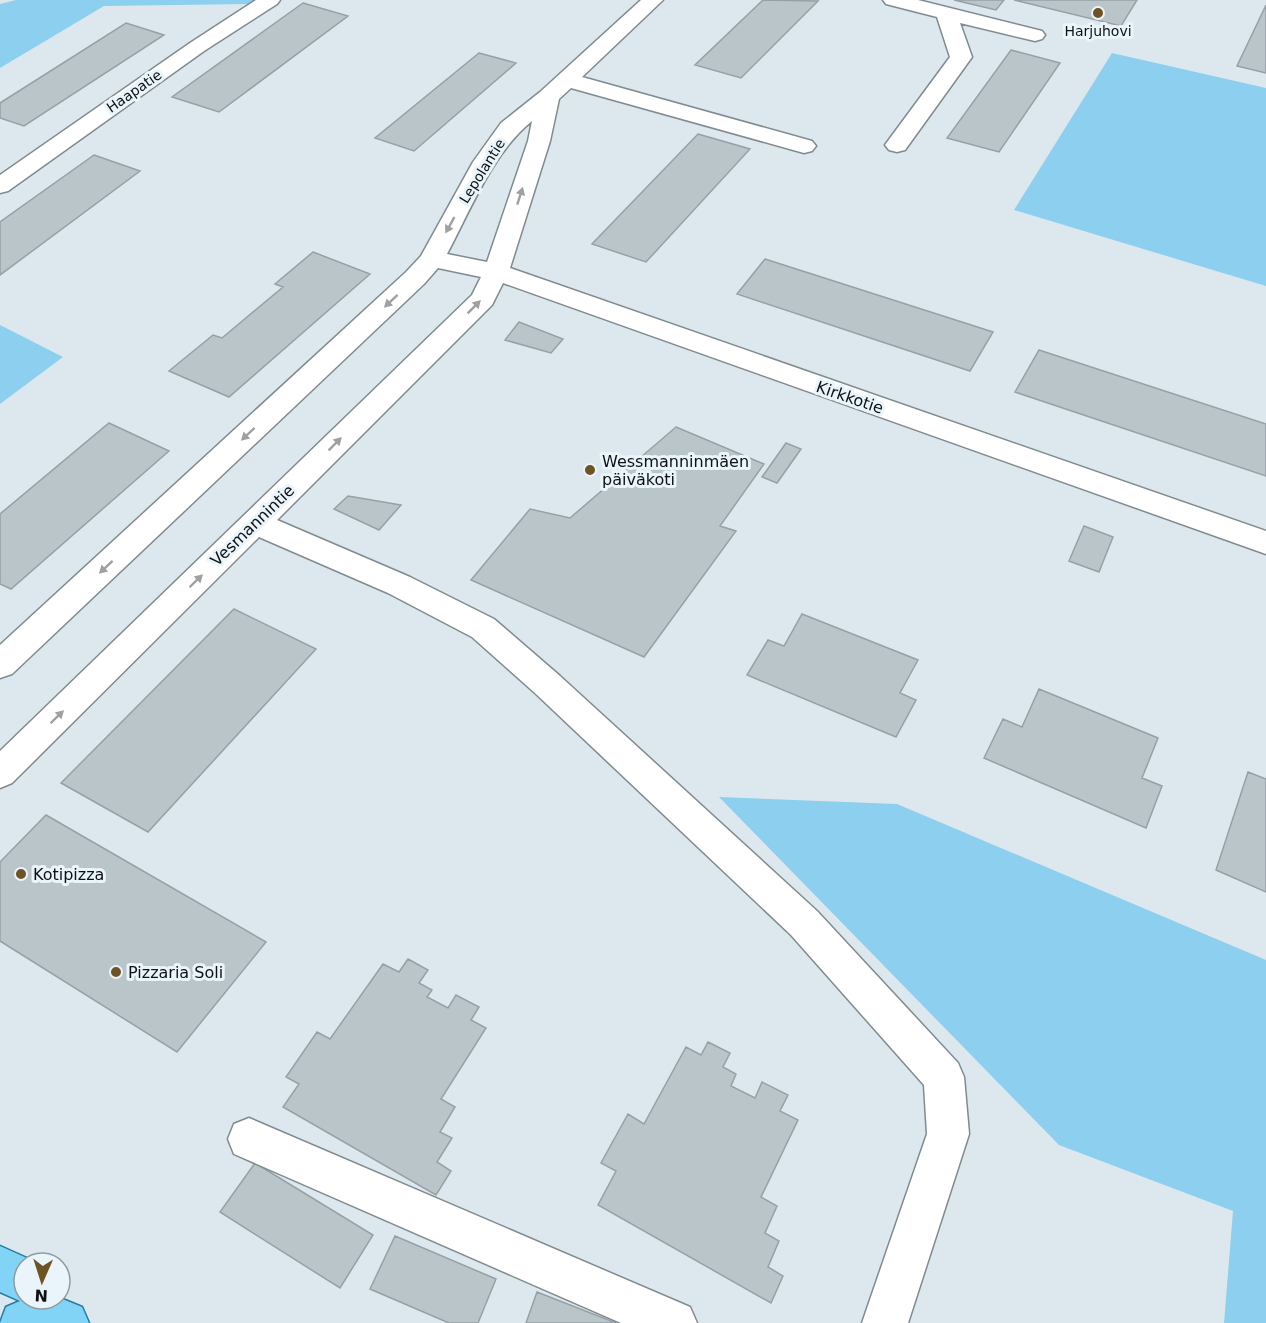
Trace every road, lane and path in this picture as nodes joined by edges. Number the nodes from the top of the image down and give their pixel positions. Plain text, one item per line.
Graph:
1 (270, 0) edge
2 (653, 0) edge
3 (893, 0) edge
4 (945, 13) junction
5 (1035, 35) dead end
6 (567, 80) junction
7 (548, 97) junction
8 (897, 145) dead end
9 (804, 146) dead end
10 (0, 186) edge
11 (432, 259) junction
12 (496, 272) junction
13 (255, 523) junction
14 (1266, 543) edge
15 (0, 665) edge
16 (8, 760) edge
17 (249, 1139) dead end
18 (674, 1323) edge
19 (885, 1323) edge

1 - 10 street, Haapatie
2 - 6 street, Lepolantie
3 - 4 street
4 - 5 street
4 - 8 street
6 - 7 street, Lepolantie
6 - 9 street
7 -> 11 street, Lepolantie
12 -> 7 street
11 - 12 street, Kirkkotie
11 -> 15 street
13 -> 12 street, Vesmannintie
12 - 14 street, Kirkkotie
16 -> 13 street, Vesmannintie
13 - 19 street
17 - 18 street

